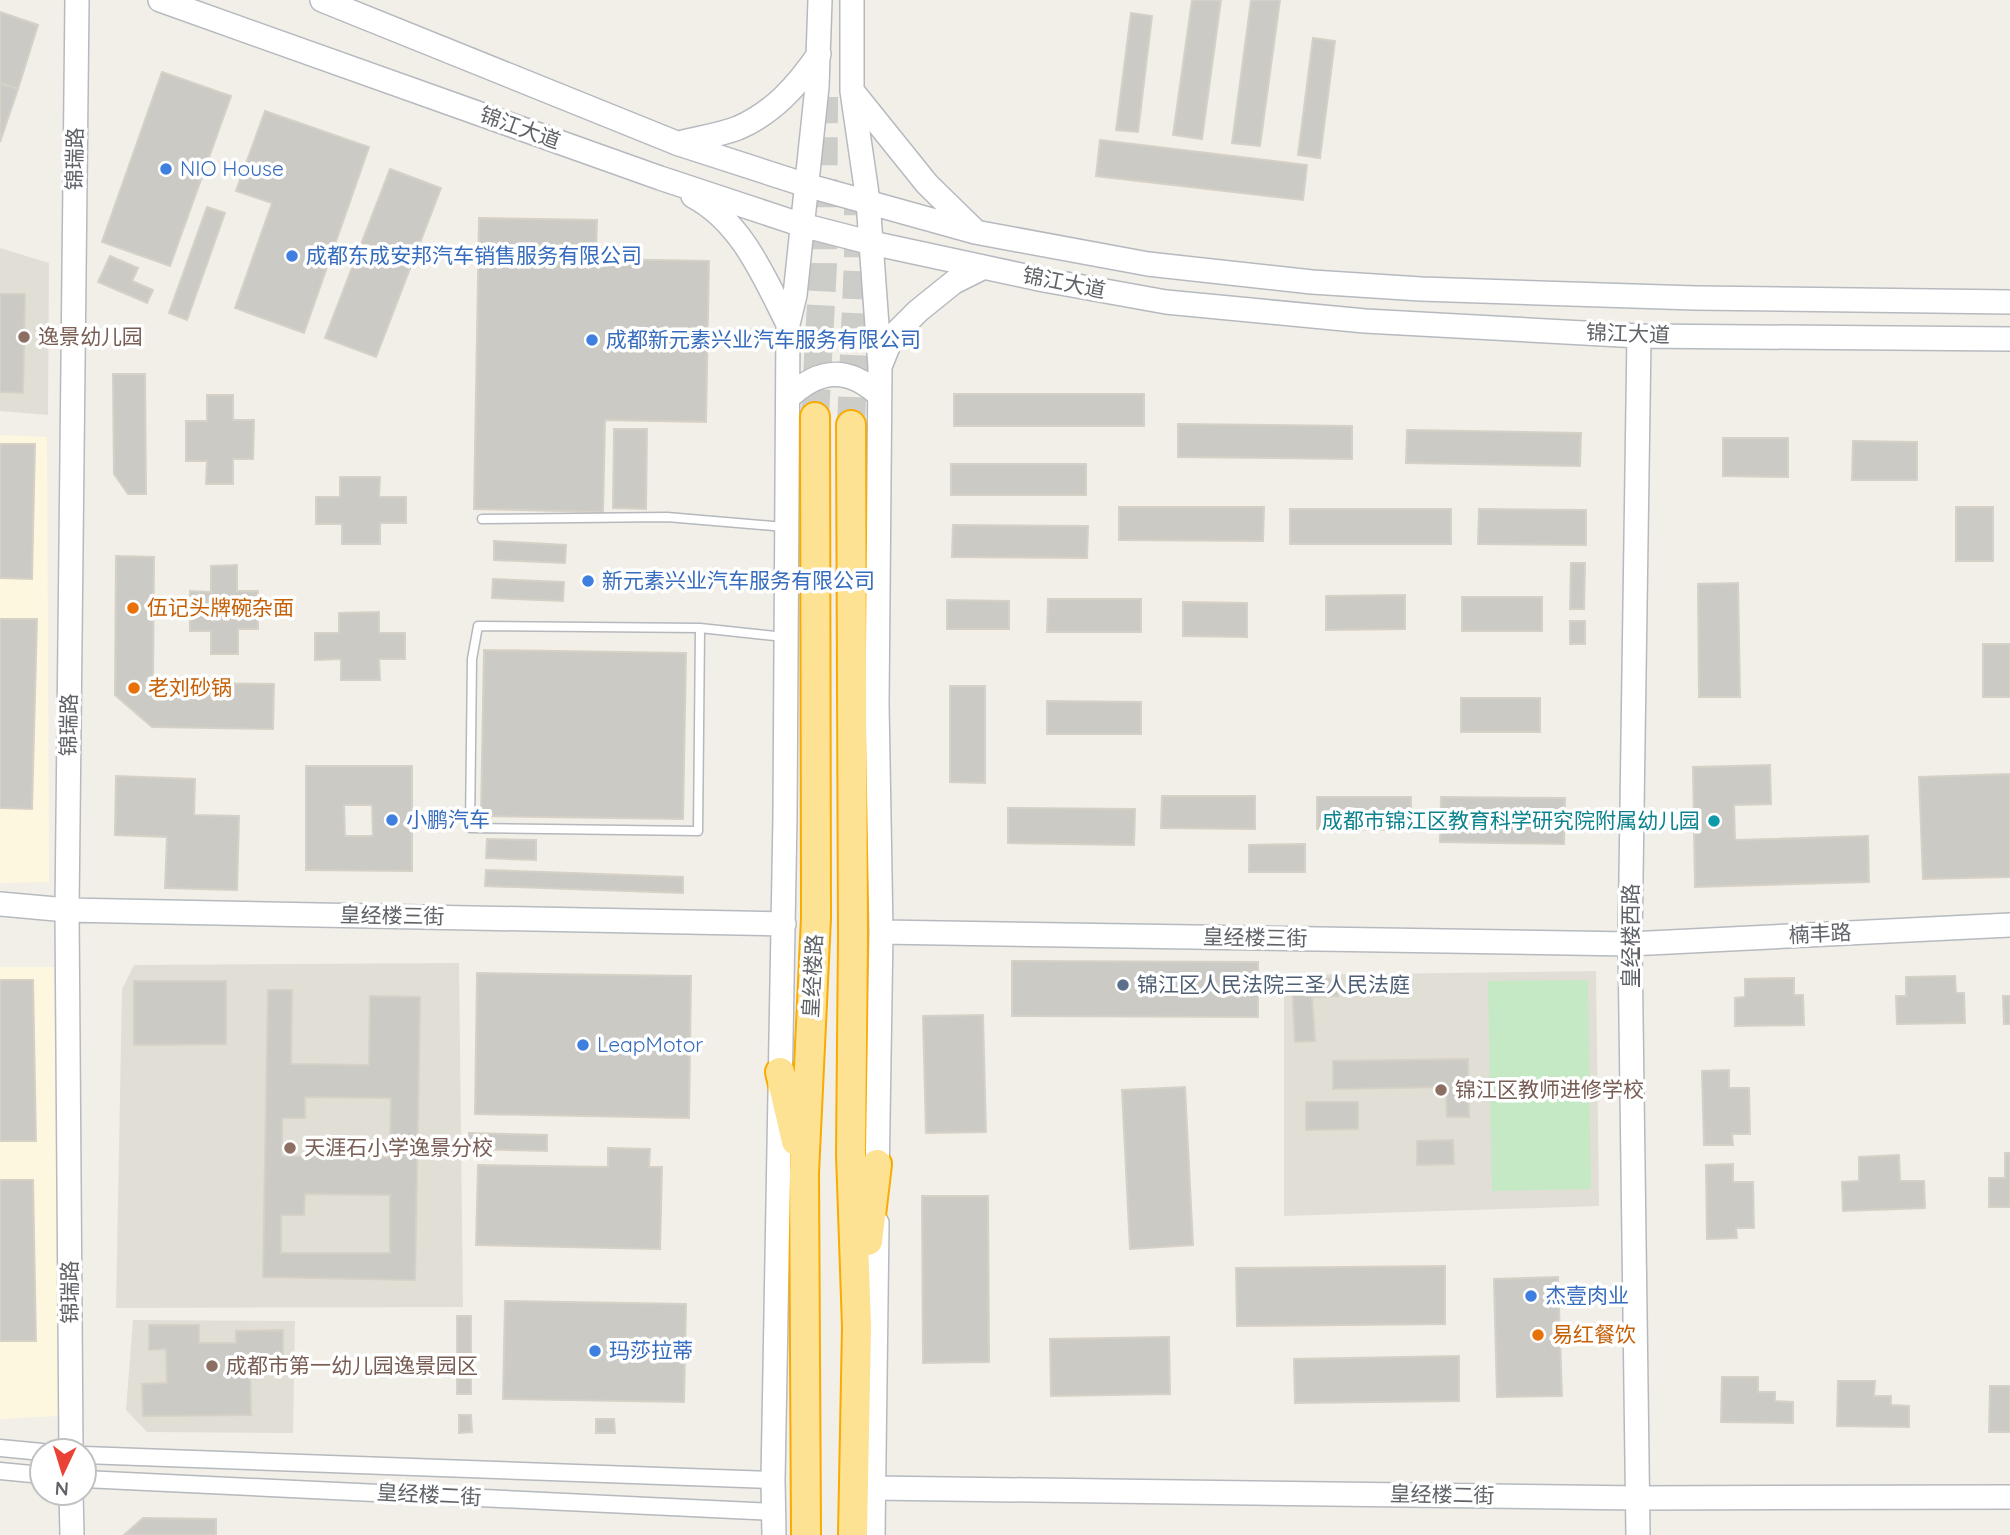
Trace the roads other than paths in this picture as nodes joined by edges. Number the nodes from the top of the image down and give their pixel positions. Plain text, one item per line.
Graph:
1 (76, 0) edge
2 (160, 0) edge
3 (322, 0) edge
4 (820, 0) edge
5 (852, 0) edge
6 (819, 54) junction
7 (852, 91) junction
8 (678, 144) junction
9 (660, 178) junction
10 (806, 185) junction
11 (868, 201) junction
12 (802, 225) junction
13 (975, 232) junction
14 (872, 243) junction
15 (984, 267) junction
16 (2010, 302) edge
17 (788, 324) junction
18 (1639, 336) junction
19 (2010, 339) edge
20 (880, 367) junction
21 (878, 394) junction
22 (788, 398) junction
23 (815, 417) tunnel mouth
24 (851, 425) tunnel mouth
25 (482, 519) dead end
26 (788, 527) junction
27 (700, 628) junction
28 (787, 638) junction
29 (0, 904) edge
30 (67, 910) junction
31 (784, 924) junction
32 (2010, 925) edge
33 (881, 932) junction
34 (1630, 944) junction
35 (780, 1072) junction
36 (877, 1164) junction
37 (804, 1172) junction
38 (857, 1327) junction
39 (71, 1437) edge
40 (0, 1448) edge
41 (28, 1451) edge
42 (98, 1456) edge
43 (0, 1471) edge
44 (28, 1474) edge
45 (98, 1480) edge
46 (773, 1480) junction
47 (873, 1488) junction
48 (2010, 1497) edge
49 (1638, 1498) junction
50 (71, 1507) edge
51 (774, 1512) junction
52 (72, 1535) edge
53 (774, 1535) edge
54 (806, 1535) edge
55 (852, 1535) edge
56 (873, 1535) edge
57 (1638, 1535) edge

1 - 30 main road, 锦瑞路
2 - 9 main road, 锦江大道
3 - 8 main road, 锦江大道
4 - 6 main road
5 - 7 main road
6 - 8 main road
6 - 10 main road
7 - 11 main road
7 - 13 main road
8 - 10 main road, 锦江大道
9 - 12 main road, 锦江大道
9 - 17 main road
10 - 11 main road, 锦江大道
10 - 12 main road
11 - 13 main road, 锦江大道
11 - 14 main road
12 - 14 main road, 锦江大道
12 - 17 main road
13 - 16 main road, 锦江大道
14 - 15 main road, 锦江大道
14 - 20 main road
15 - 18 main road, 锦江大道
15 - 20 main road
17 - 22 main road
18 - 19 main road, 锦江大道
18 - 34 main road, 皇经楼西路
20 - 21 main road
21 - 22 main road
21 - 33 main road
22 - 26 main road
23 - 37 highway, 皇经楼路
24 - 38 highway, 皇经楼路
25 - 26 lane
26 - 28 main road
27 - 27 lane
27 - 28 lane
28 - 31 main road
29 - 30 main road, 皇经楼三街
30 - 31 main road, 皇经楼三街
30 - 39 main road, 锦瑞路
31 - 35 main road
32 - 34 main road, 楠丰路
33 - 34 main road, 皇经楼三街
33 - 36 main road
34 - 49 main road, 皇经楼西路
35 - 37 highway
35 - 46 main road
36 - 38 highway
36 - 47 main road
37 - 54 highway, 皇经楼路
38 - 55 highway, 皇经楼路
40 - 41 street
42 - 46 street, 皇经楼二街
43 - 44 street
45 - 51 street, 皇经楼二街
46 - 51 main road
47 - 49 main road, 皇经楼二街
47 - 56 main road
48 - 49 main road, 皇经楼二街
49 - 57 main road, 皇经楼西路
50 - 52 main road
51 - 53 main road

